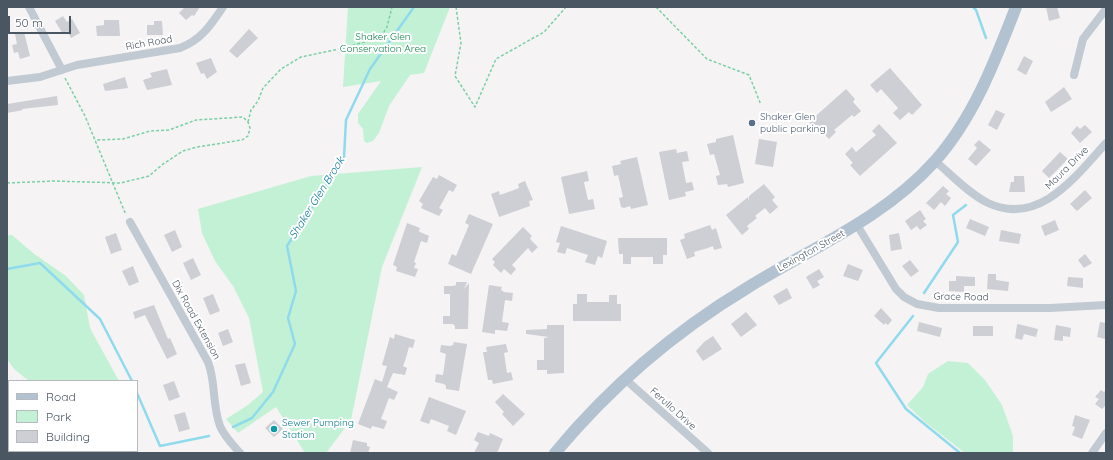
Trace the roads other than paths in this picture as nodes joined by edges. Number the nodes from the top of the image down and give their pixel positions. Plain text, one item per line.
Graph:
1 (29, 7) edge
2 (223, 7) edge
3 (1016, 7) edge
4 (1106, 9) edge
5 (62, 70) junction
6 (1074, 75) dead end
7 (7, 81) edge
8 (1106, 143) edge
9 (935, 161) junction
10 (130, 222) road end
11 (857, 225) junction
12 (1106, 305) edge
13 (625, 379) junction
14 (1106, 433) edge
15 (240, 453) edge
16 (554, 453) edge
17 (708, 453) edge
18 (1092, 453) edge

1 - 5 street
2 - 5 street, Rich Road
3 - 9 main road, Lexington Street
4 - 6 street
5 - 7 street, Rich Road
8 - 9 street, Maura Drive
9 - 11 main road, Lexington Street
10 - 15 street, Dix Road Extension
11 - 12 street, Grace Road
11 - 13 main road, Lexington Street
13 - 16 main road, Lexington Street
13 - 17 street, Ferullo Drive
14 - 18 street

